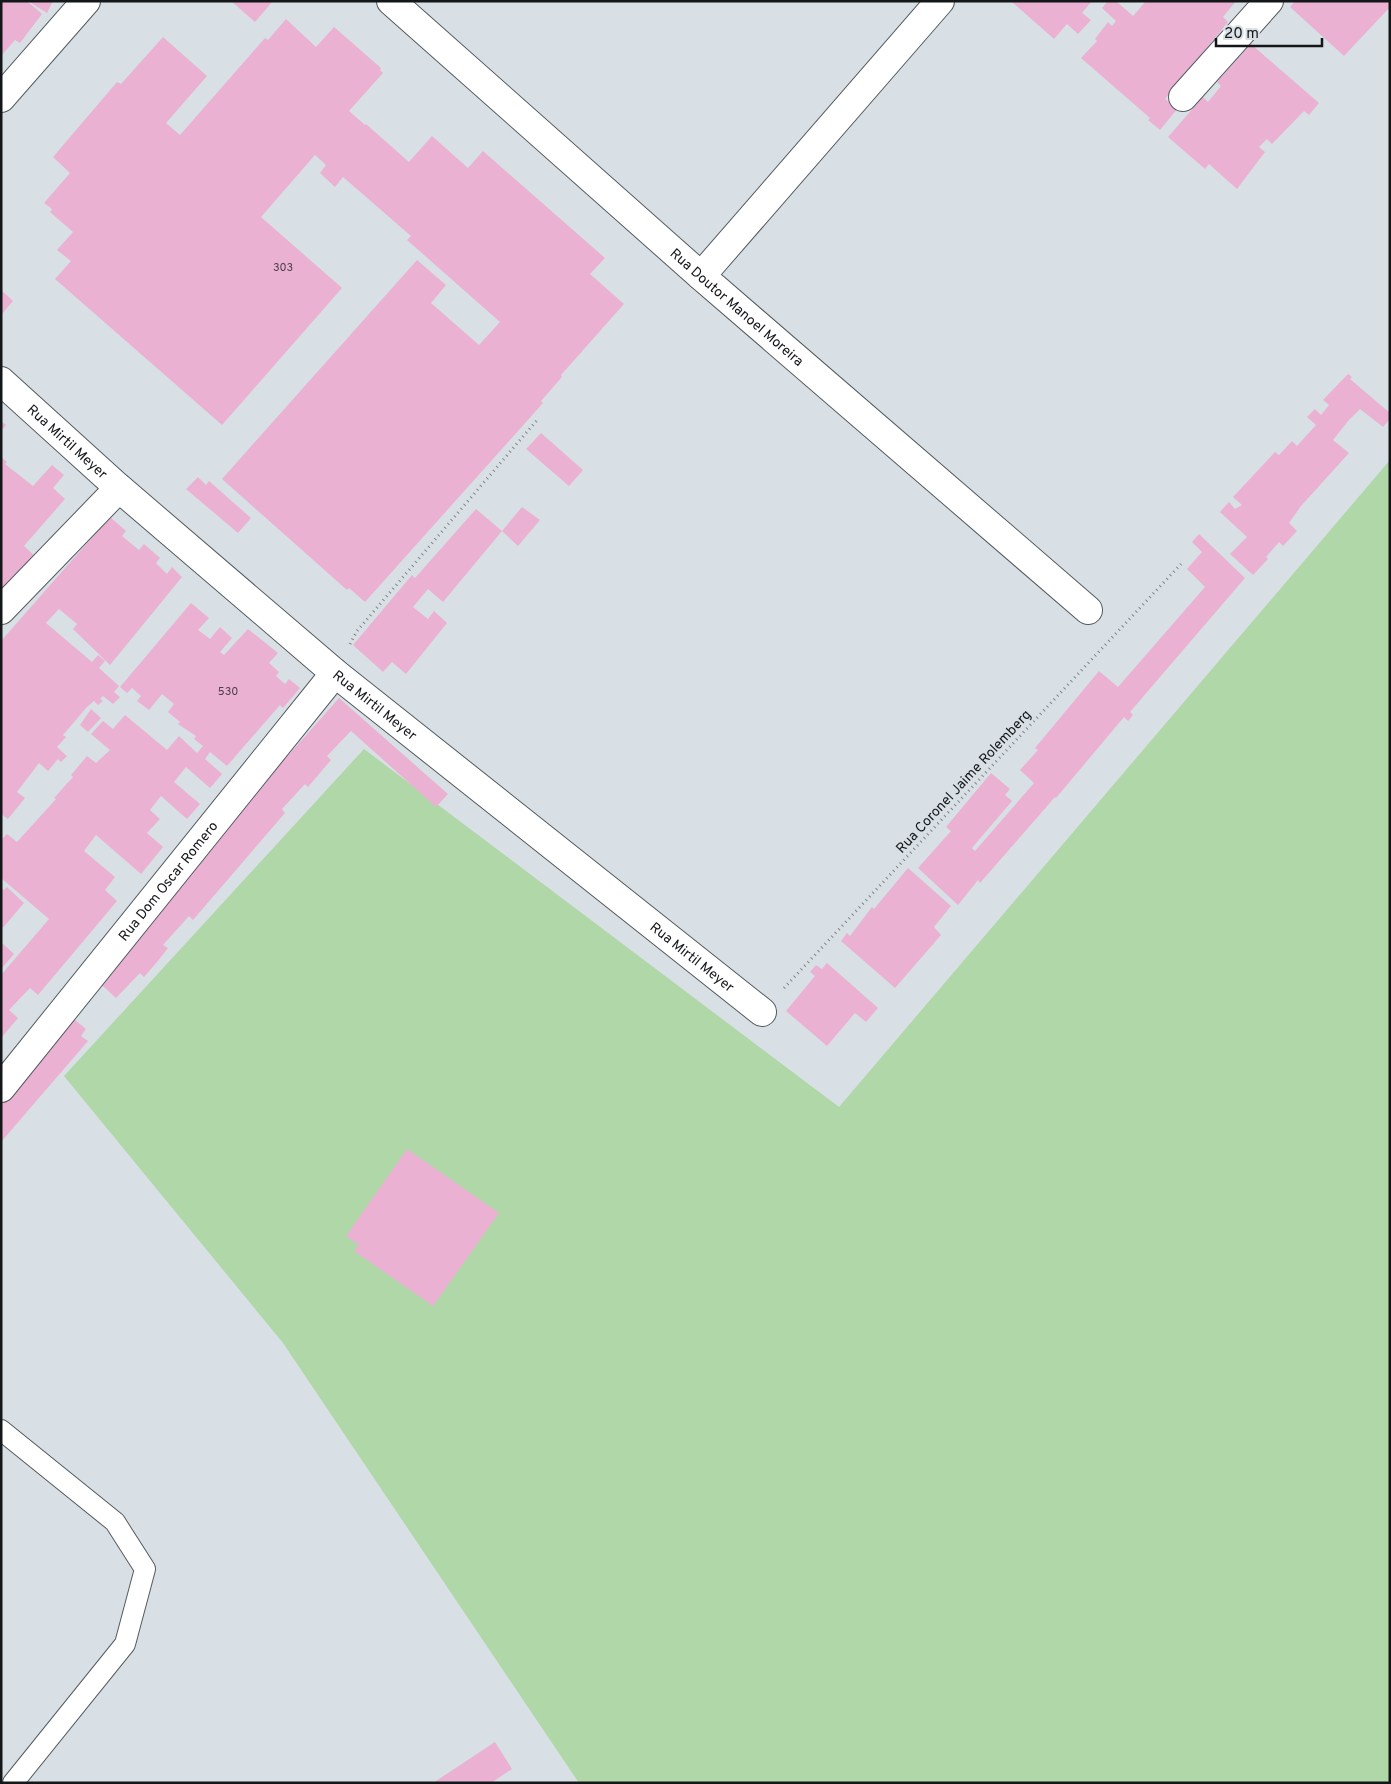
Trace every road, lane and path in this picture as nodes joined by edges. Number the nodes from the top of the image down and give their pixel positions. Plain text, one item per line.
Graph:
1 (86, 1) edge
2 (391, 1) edge
3 (940, 1) edge
4 (1269, 1) edge
5 (1183, 97) dead end
6 (1, 98) edge
7 (702, 276) junction
8 (1, 381) edge
9 (538, 419) dead end
10 (119, 488) junction
11 (1181, 564) dead end
12 (1, 610) edge
13 (1088, 610) dead end
14 (335, 673) junction
15 (762, 1012) joint
16 (1, 1088) edge
17 (1, 1430) edge
18 (13, 1783) edge

1 - 6 street
2 - 7 street, Rua Doutor Manoel Moreira
3 - 7 street
4 - 5 street
7 - 13 street, Rua Doutor Manoel Moreira
8 - 10 street, Rua Mirtil Meyer
9 - 14 path
10 - 12 street
10 - 14 street, Rua Mirtil Meyer
11 - 15 path, Rua Coronel Jaime Rolemberg
14 - 15 street, Rua Mirtil Meyer
14 - 16 street, Rua Dom Oscar Romero
17 - 18 lane

